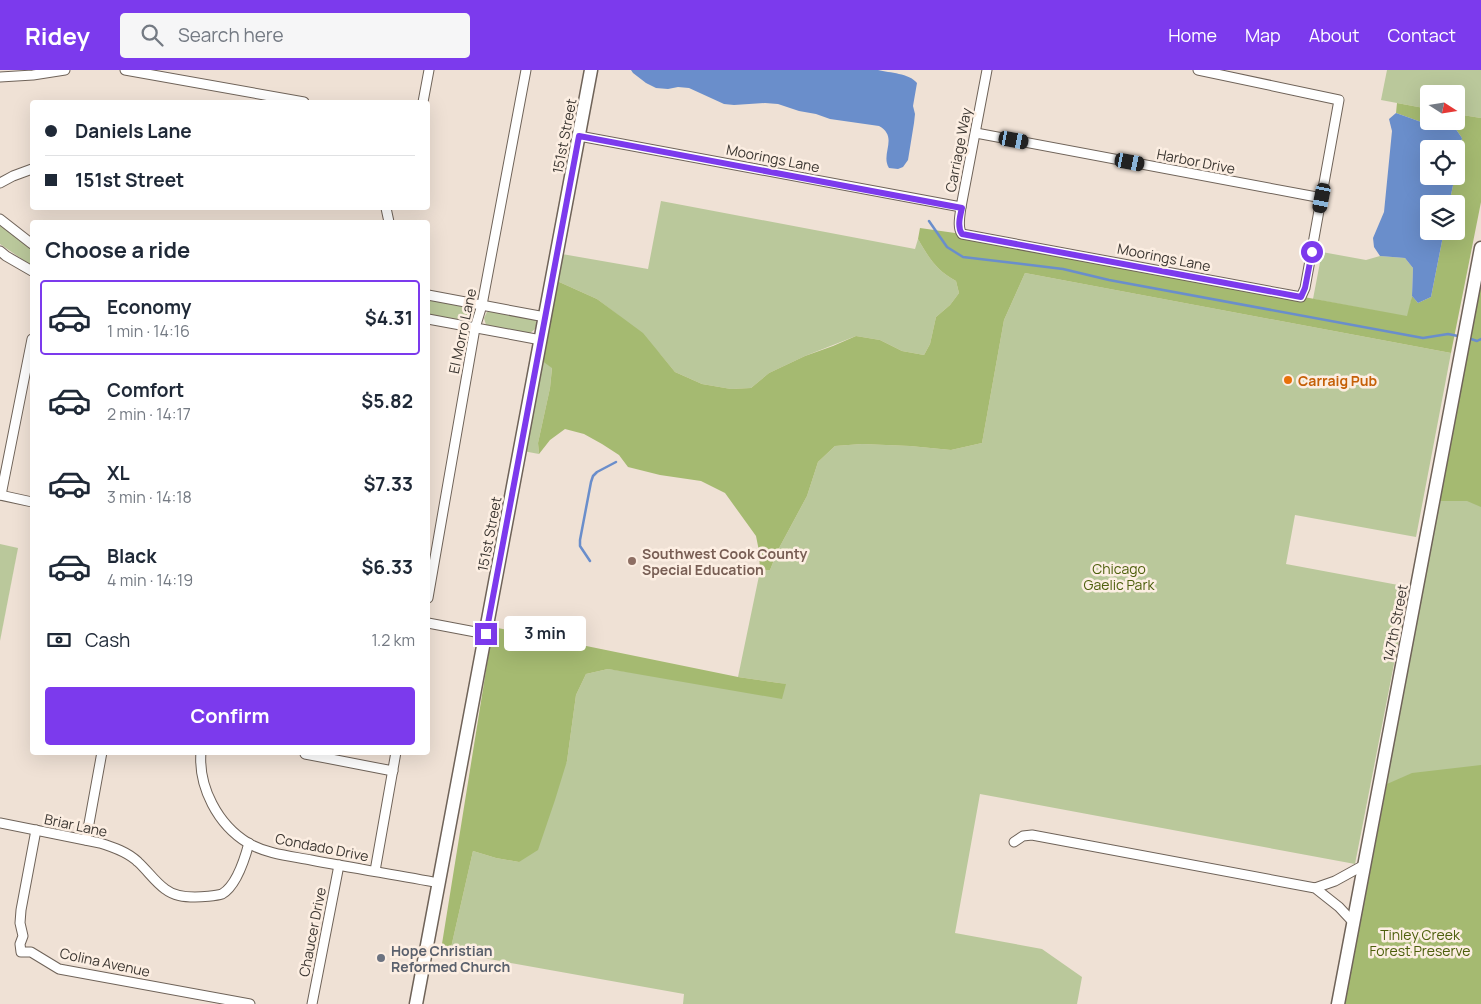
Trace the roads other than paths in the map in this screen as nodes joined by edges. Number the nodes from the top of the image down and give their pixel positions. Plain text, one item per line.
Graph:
1 (65, 70) edge
2 (125, 70) edge
3 (429, 70) edge
4 (526, 70) edge
5 (591, 70) edge
6 (987, 70) edge
7 (1198, 70) edge
8 (152, 72) edge
9 (0, 77) edge
10 (294, 100) edge
11 (423, 100) edge
12 (976, 133) junction
13 (579, 136) junction
14 (30, 170) edge
15 (0, 183) edge
16 (1322, 198) junction
17 (962, 208) junction
18 (0, 219) edge
19 (962, 234) joint
20 (30, 242) edge
21 (1481, 248) edge
22 (0, 251) edge
23 (30, 270) edge
24 (430, 296) edge
25 (482, 306) junction
26 (545, 317) junction
27 (430, 320) edge
28 (475, 328) junction
29 (541, 340) junction
30 (30, 349) edge
31 (22, 387) junction
32 (30, 389) edge
33 (1, 495) edge
34 (30, 502) edge
35 (430, 575) edge
36 (430, 623) edge
37 (486, 634) junction
38 (101, 755) edge
39 (201, 755) edge
40 (310, 755) edge
41 (396, 755) edge
42 (393, 771) junction
43 (0, 823) edge
44 (36, 830) junction
45 (86, 840) junction
46 (1014, 842) dead end
47 (248, 843) junction
48 (1364, 865) junction
49 (338, 866) junction
50 (375, 871) junction
51 (439, 883) junction
52 (1315, 888) junction
53 (1353, 922) junction
54 (250, 1004) edge
55 (312, 1004) edge
56 (416, 1004) edge
57 (1338, 1004) edge

1 - 9 street
2 - 8 street
3 - 11 street
4 - 25 street, El Morro Lane
5 - 13 street, 151st Street
6 - 12 street, Carriage Way
7 - 16 street
8 - 10 street
12 - 16 street, Harbor Drive
12 - 17 street, Carriage Way
13 - 17 street, Moorings Lane
13 - 26 street, 151st Street
14 - 15 street
16 - 19 street, Moorings Lane
17 - 19 street, Carriage Way
18 - 20 street
21 - 48 street, 147th Street
22 - 23 street
24 - 25 street
25 - 26 street
25 - 28 street, El Morro Lane
26 - 29 street, 151st Street
27 - 28 street
28 - 29 street
28 - 35 street, El Morro Lane
29 - 37 street, 151st Street
30 - 31 street
31 - 32 street
31 - 33 street
33 - 34 street
36 - 37 street
37 - 51 street, 151st Street
38 - 45 street
39 - 47 street, Condado Drive
40 - 42 street
41 - 42 street
42 - 50 street
43 - 44 street, Briar Lane
44 - 45 street, Briar Lane
44 - 54 street, Colina Avenue
45 - 47 street, Briar Lane
46 - 52 street
47 - 49 street, Condado Drive
48 - 52 street
48 - 53 street, 147th Street
49 - 50 street, Condado Drive
49 - 55 street, Chaucer Drive
50 - 51 street, Condado Drive
51 - 56 street, 151st Street
52 - 53 street
53 - 57 street, 147th Street

